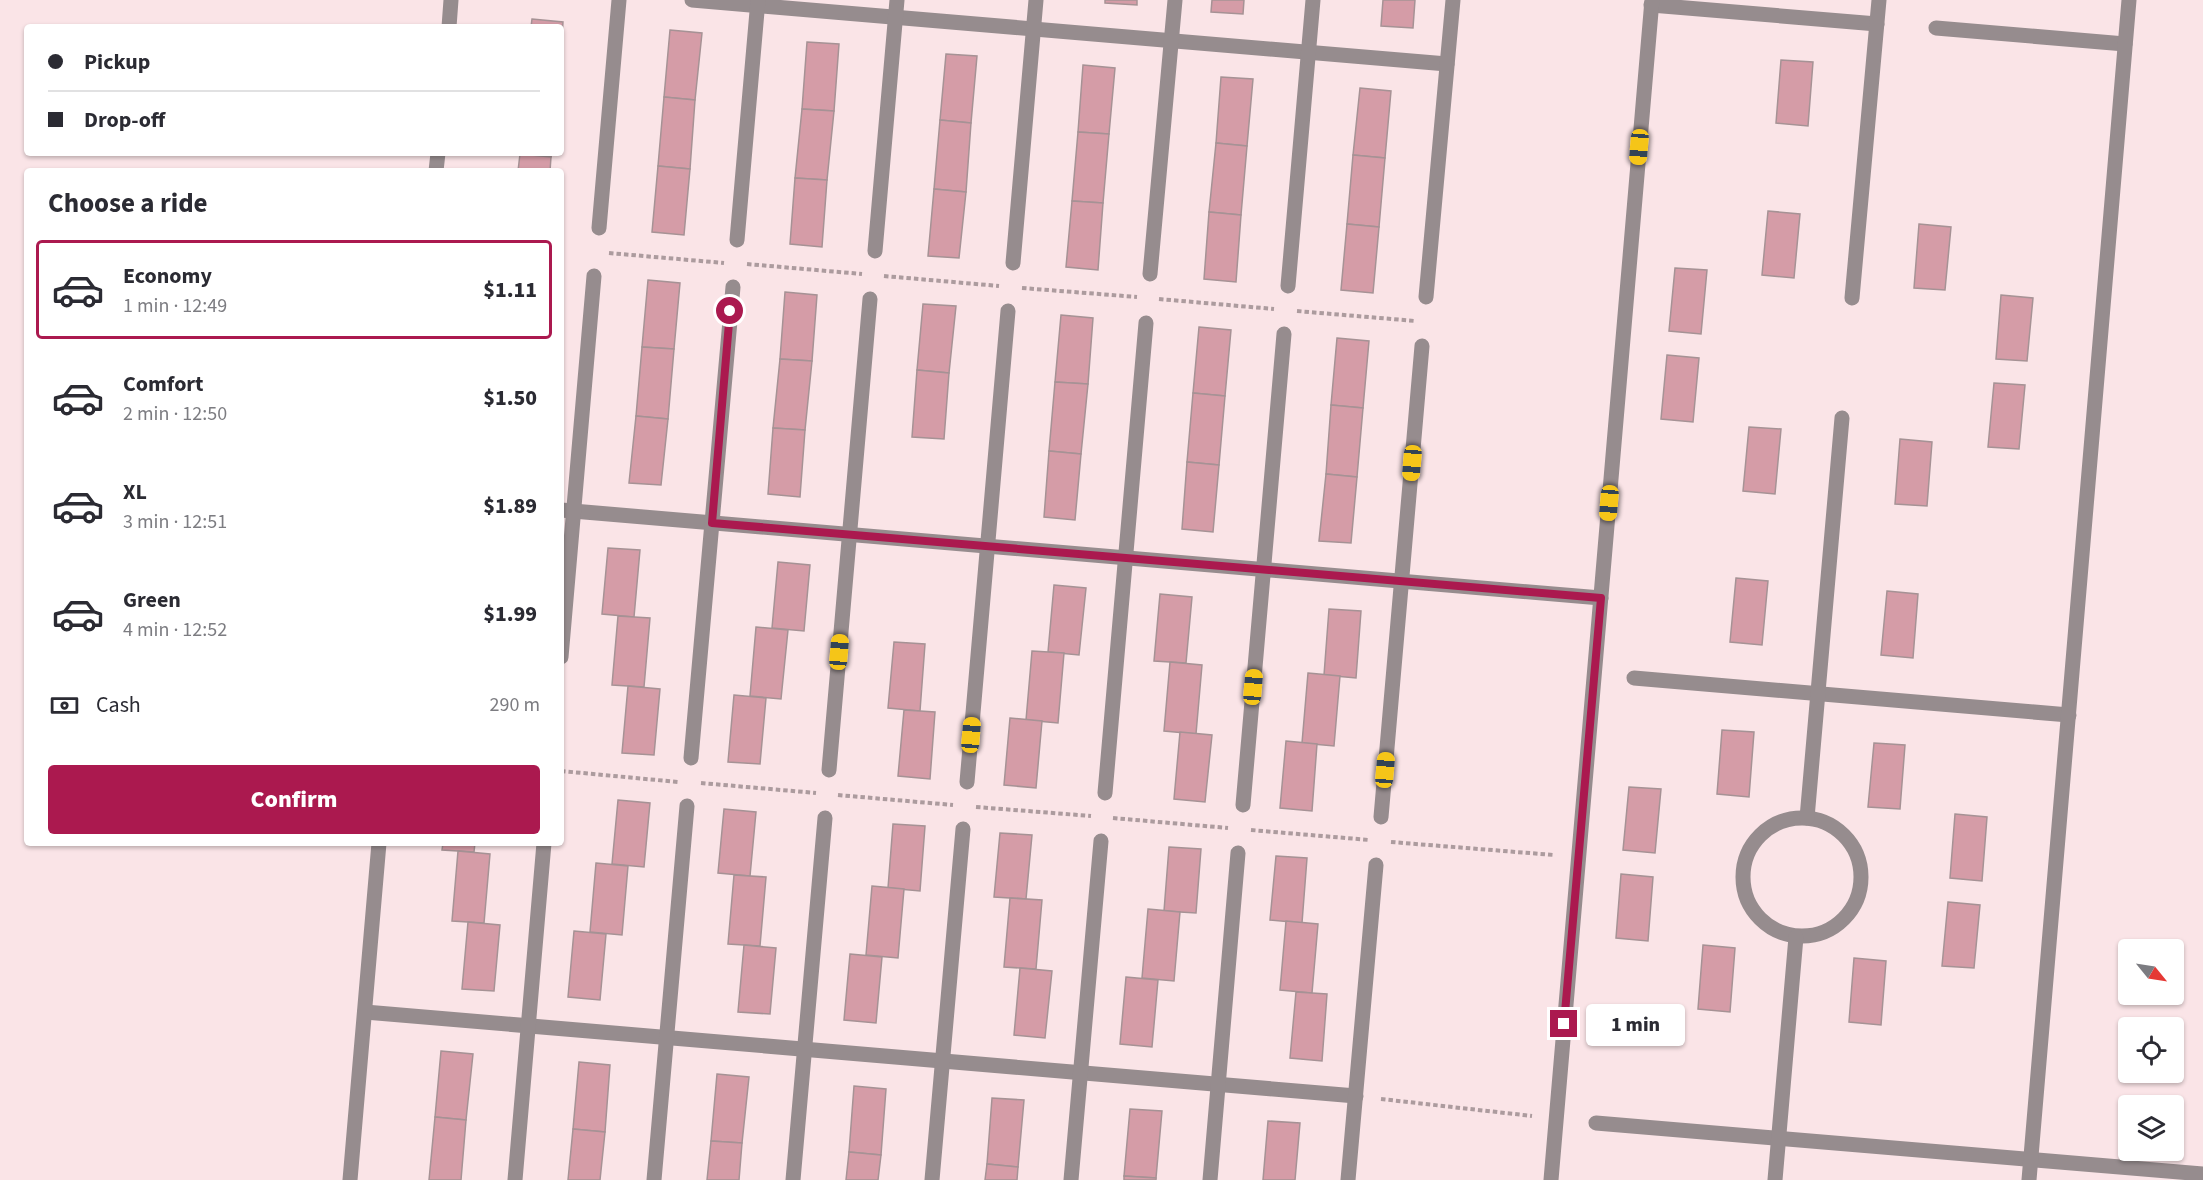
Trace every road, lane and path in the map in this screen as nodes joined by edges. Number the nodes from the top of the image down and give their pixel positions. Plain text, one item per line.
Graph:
1 (451, 0) edge
2 (619, 0) edge
3 (692, 0) edge
4 (897, 0) edge
5 (1036, 0) edge
6 (1175, 0) edge
7 (1313, 0) edge
8 (1453, 0) edge
9 (1879, 0) edge
10 (2129, 0) edge
11 (1652, 2) edge
12 (758, 3) edge
13 (895, 17) junction
14 (449, 24) edge
15 (1877, 24) junction
16 (1033, 28) junction
17 (1936, 28) dead end
18 (1171, 40) junction
19 (2126, 45) junction
20 (1309, 52) junction
21 (1447, 64) junction
22 (599, 228) dead end
23 (737, 240) dead end
24 (875, 251) dead end
25 (1013, 263) dead end
26 (1150, 274) dead end
27 (594, 276) dead end
28 (1288, 286) dead end
29 (733, 287) dead end
30 (1426, 297) dead end
31 (1852, 298) dead end
32 (870, 299) dead end
33 (1008, 311) dead end
34 (1146, 323) dead end
35 (1284, 334) dead end
36 (1422, 346) dead end
37 (1842, 418) dead end
38 (568, 511) edge
39 (712, 523) junction
40 (850, 535) junction
41 (987, 546) junction
42 (1126, 558) junction
43 (1264, 569) junction
44 (1401, 581) junction
45 (564, 594) edge
46 (1601, 598) junction
47 (1634, 678) dead end
48 (1818, 694) junction
49 (2068, 715) junction
50 (691, 758) dead end
51 (829, 770) dead end
52 (564, 771) edge
53 (689, 782) dead end
54 (967, 782) dead end
55 (700, 783) dead end
56 (1105, 793) dead end
57 (1243, 805) dead end
58 (687, 806) dead end
59 (1091, 816) dead end
60 (1103, 817) dead end
61 (1381, 817) dead end
62 (825, 818) dead end
63 (1807, 818) junction
64 (1229, 828) dead end
65 (963, 829) dead end
66 (1240, 829) dead end
67 (1101, 841) dead end
68 (1379, 841) dead end
69 (1390, 842) dead end
70 (379, 846) edge
71 (544, 846) edge
72 (1238, 853) dead end
73 (1579, 857) junction
74 (1376, 865) dead end
75 (1796, 937) junction
76 (365, 1012) junction
77 (528, 1026) junction
78 (666, 1038) junction
79 (804, 1050) junction
80 (942, 1061) junction
81 (1080, 1072) junction
82 (1218, 1084) junction
83 (1356, 1096) junction
84 (1556, 1119) junction
85 (1596, 1123) dead end
86 (1778, 1138) junction
87 (2031, 1160) junction
88 (2203, 1174) edge
89 (350, 1180) edge
90 (515, 1180) edge
91 (654, 1180) edge
92 (793, 1180) edge
93 (932, 1180) edge
94 (1071, 1180) edge
95 (1210, 1180) edge
96 (1348, 1180) edge
97 (1551, 1180) edge
98 (1775, 1180) edge
99 (2029, 1180) edge

1 - 14 lane
2 - 22 lane
3 - 12 lane
4 - 13 lane
5 - 16 lane
6 - 18 lane
7 - 20 lane
8 - 21 lane
9 - 15 lane
10 - 19 lane
11 - 15 lane
11 - 46 lane
12 - 13 lane
12 - 23 lane
13 - 16 lane
13 - 24 lane
15 - 31 lane
16 - 18 lane
16 - 25 lane
17 - 19 lane
18 - 20 lane
18 - 26 lane
19 - 49 lane
20 - 21 lane
20 - 28 lane
21 - 30 lane
27 - 38 lane
29 - 39 lane
32 - 40 lane
33 - 41 lane
34 - 42 lane
35 - 43 lane
36 - 44 lane
37 - 48 lane
38 - 39 lane
38 - 45 lane
39 - 40 lane
39 - 50 lane
40 - 41 lane
40 - 51 lane
41 - 42 lane
41 - 54 lane
42 - 43 lane
42 - 56 lane
43 - 44 lane
43 - 57 lane
44 - 46 lane
44 - 61 lane
46 - 73 lane
47 - 48 lane
48 - 49 lane
48 - 63 lane
49 - 87 lane
52 - 53 path
55 - 59 path
58 - 78 lane
60 - 64 path
62 - 79 lane
63 - 75 lane
63 - 75 lane
65 - 80 lane
66 - 68 path
67 - 81 lane
69 - 73 path
70 - 76 lane
71 - 77 lane
72 - 82 lane
73 - 84 lane
74 - 83 lane
75 - 86 lane
76 - 77 lane
76 - 89 lane
77 - 78 lane
77 - 90 lane
78 - 79 lane
78 - 91 lane
79 - 80 lane
79 - 92 lane
80 - 81 lane
80 - 93 lane
81 - 82 lane
81 - 94 lane
82 - 83 lane
82 - 95 lane
83 - 84 path
83 - 96 lane
84 - 97 lane
85 - 86 lane
86 - 87 lane
86 - 98 lane
87 - 88 lane
87 - 99 lane

